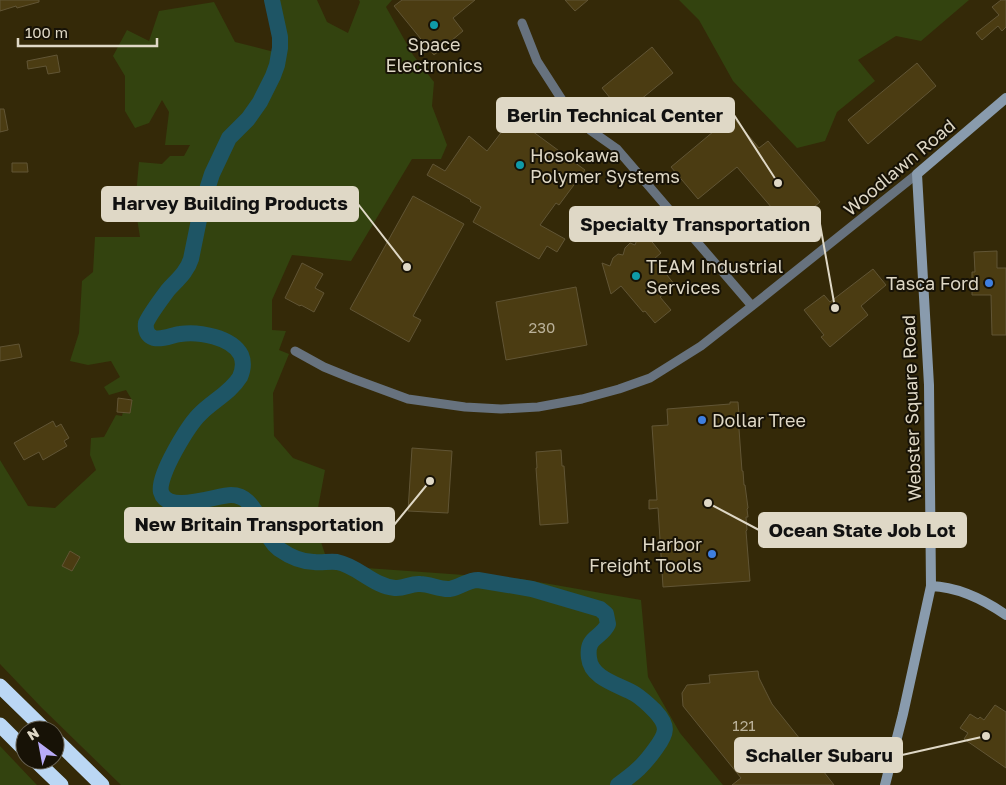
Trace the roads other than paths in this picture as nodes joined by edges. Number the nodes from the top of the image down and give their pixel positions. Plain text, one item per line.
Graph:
1 (522, 23) dead end
2 (1006, 98) edge
3 (917, 174) junction
4 (752, 306) junction
5 (295, 351) dead end
6 (931, 586) junction
7 (1006, 615) edge
8 (0, 686) edge
9 (35, 720) edge
10 (0, 726) edge
11 (15, 740) edge
12 (65, 750) edge
13 (45, 770) edge
14 (61, 785) edge
15 (102, 785) edge
16 (885, 785) edge

1 - 4 street
2 - 3 street, Woodlawn Road
3 - 4 street, Woodlawn Road
3 - 6 street, Webster Square Road
4 - 5 street, Woodlawn Road
6 - 7 street
6 - 16 street, Webster Square Road
8 - 9 highway
10 - 11 highway
12 - 15 highway
13 - 14 highway

